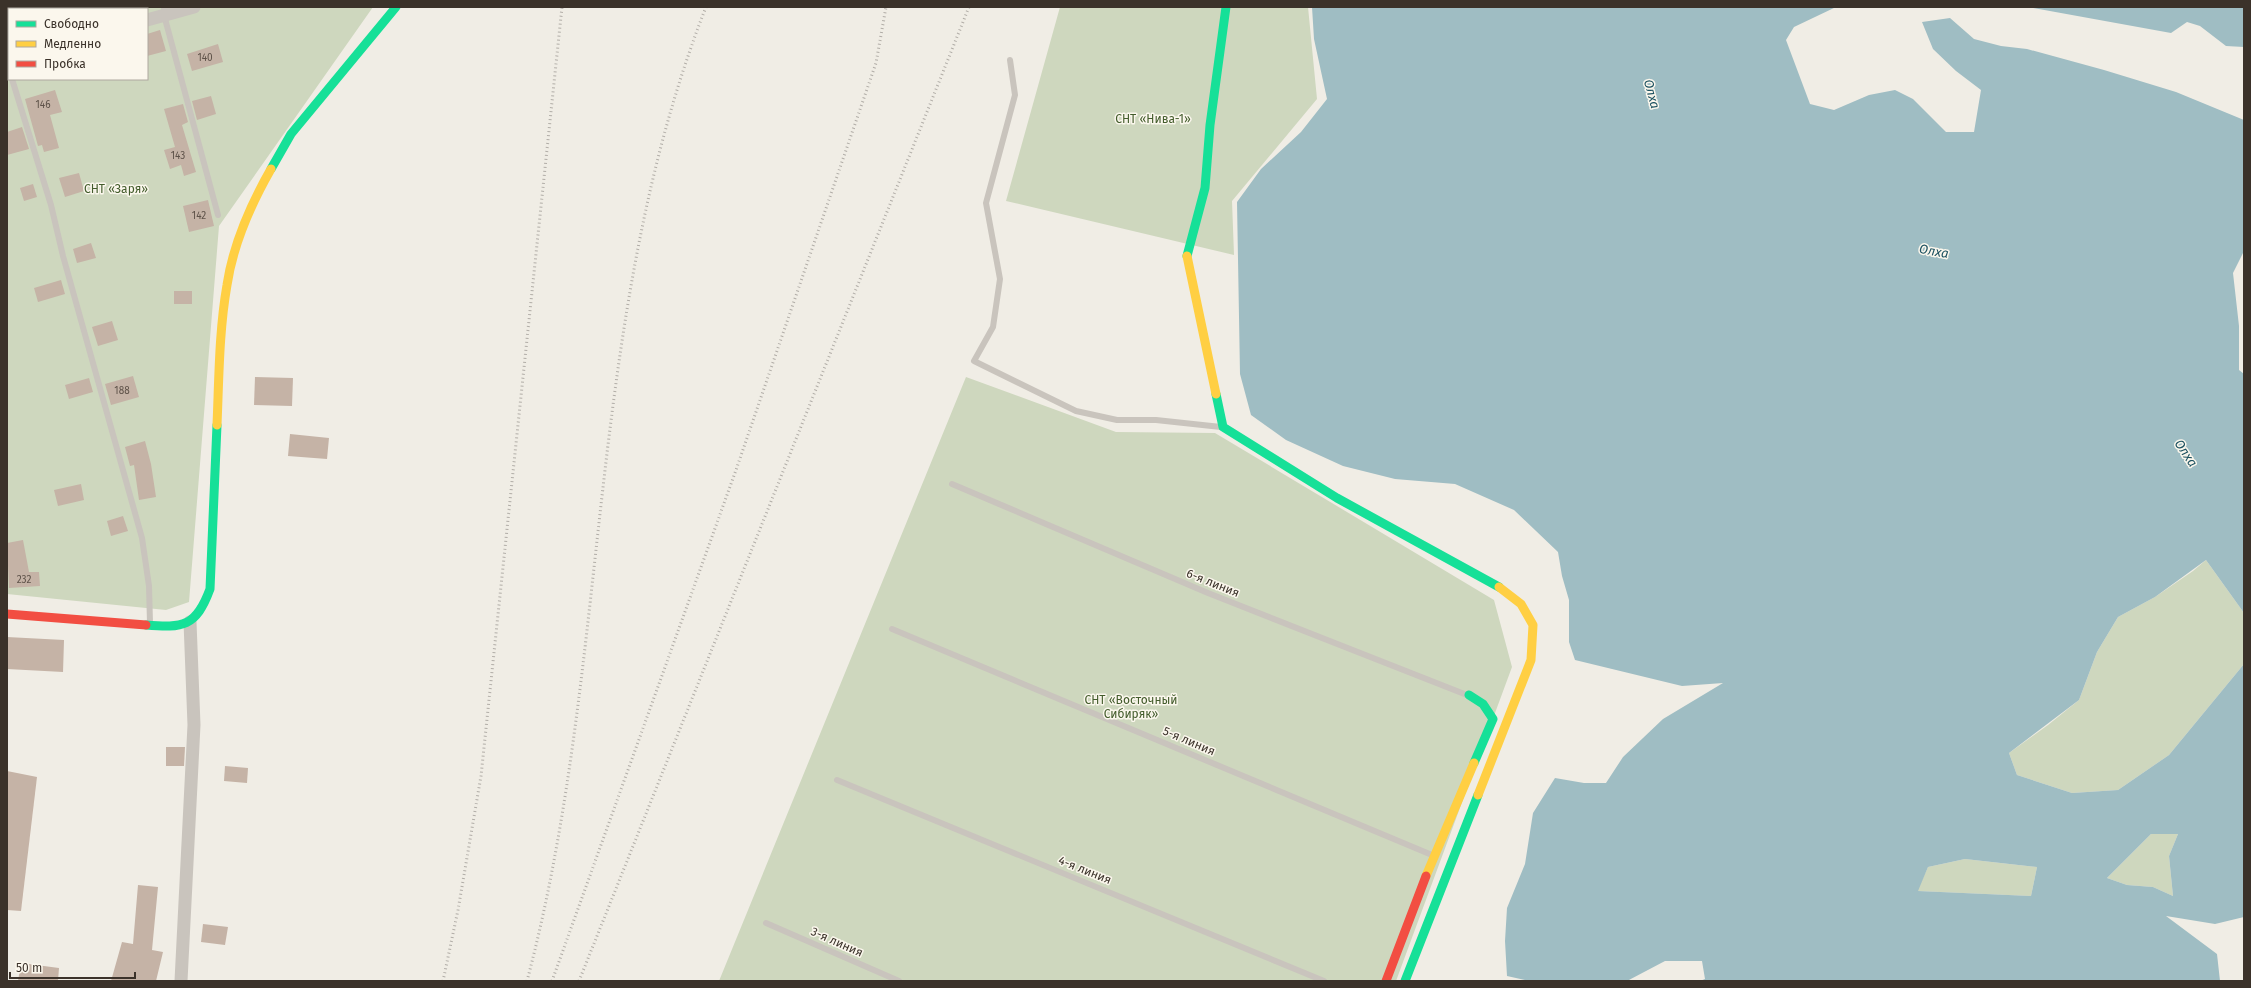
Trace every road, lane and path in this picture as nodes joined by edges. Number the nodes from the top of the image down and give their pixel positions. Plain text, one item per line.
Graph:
1 (194, 7) edge
2 (396, 7) edge
3 (1226, 7) edge
4 (164, 11) edge
5 (148, 19) edge
6 (1010, 60) dead end
7 (12, 80) edge
8 (218, 215) dead end
9 (1223, 427) junction
10 (952, 484) dead end
11 (7, 614) edge
12 (190, 622) junction
13 (151, 626) junction
14 (892, 629) dead end
15 (1469, 695) joint
16 (837, 780) dead end
17 (1434, 856) junction
18 (766, 923) dead end
19 (181, 981) edge
20 (899, 981) edge
21 (1324, 981) edge
22 (1386, 981) edge
23 (1406, 981) edge

1 - 4 street
2 - 12 street
3 - 9 street
4 - 5 street
4 - 8 lane
6 - 9 lane
7 - 13 lane
9 - 23 street
10 - 15 lane, 6-я линия
11 - 13 street
12 - 13 street
12 - 19 street
14 - 17 lane, 5-я линия
15 - 17 street
16 - 21 lane, 4-я линия
17 - 22 street
18 - 20 lane, 3-я линия

